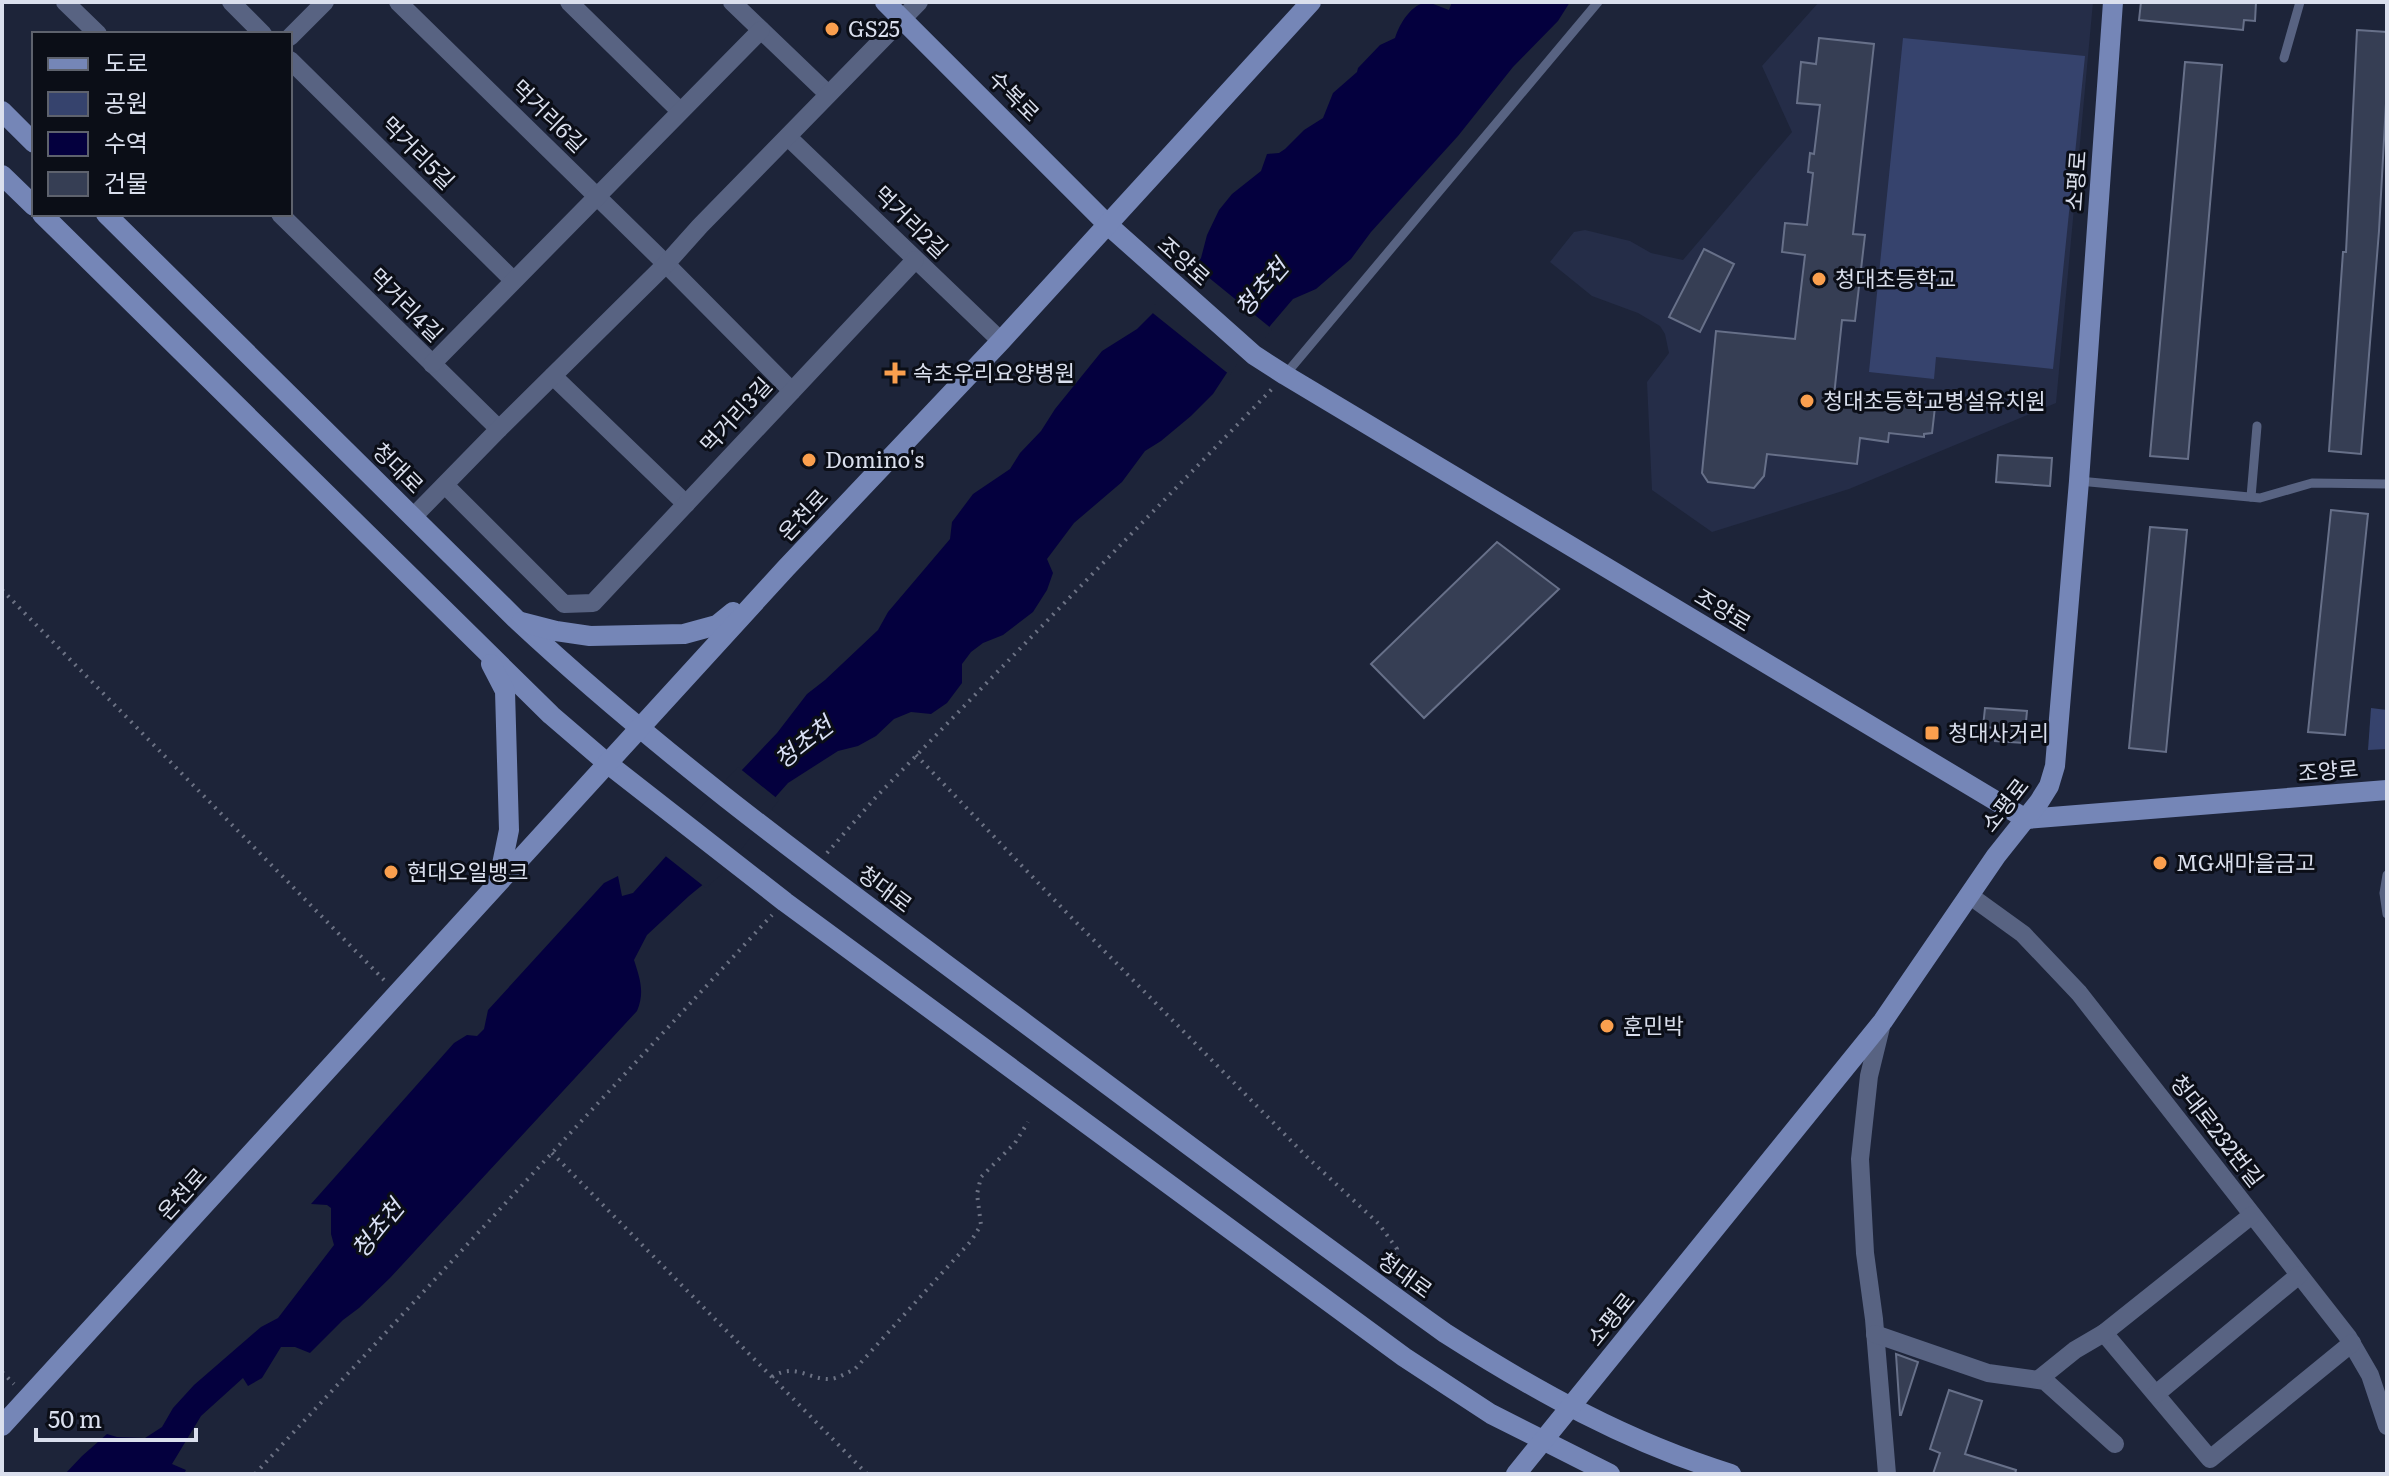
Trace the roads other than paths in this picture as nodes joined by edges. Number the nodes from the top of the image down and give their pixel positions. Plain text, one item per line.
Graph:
1 (65, 2) edge
2 (231, 2) edge
3 (325, 2) edge
4 (398, 2) edge
5 (569, 2) edge
6 (732, 2) edge
7 (885, 2) edge
8 (919, 2) edge
9 (1311, 2) edge
10 (1598, 2) edge
11 (2113, 2) edge
12 (2300, 2) edge
13 (902, 19) junction
14 (761, 30) junction
15 (96, 32) edge
16 (261, 32) edge
17 (292, 35) edge
18 (2284, 58) dead end
19 (292, 62) edge
20 (828, 94) junction
21 (2, 111) edge
22 (680, 111) junction
23 (788, 137) junction
24 (32, 141) edge
25 (2, 175) edge
26 (597, 196) junction
27 (32, 204) edge
28 (44, 216) edge
29 (110, 216) edge
30 (282, 216) edge
31 (1108, 225) junction
32 (915, 260) junction
33 (666, 264) junction
34 (513, 280) junction
35 (1001, 341) junction
36 (432, 364) junction
37 (1285, 375) junction
38 (553, 376) junction
39 (792, 391) junction
40 (2257, 426) dead end
41 (499, 429) junction
42 (2079, 481) junction
43 (2387, 484) edge
44 (445, 485) junction
45 (2251, 497) junction
46 (686, 504) junction
47 (413, 517) junction
48 (786, 568) junction
49 (518, 621) junction
50 (484, 649) junction
51 (639, 729) junction
52 (607, 763) junction
53 (2387, 790) edge
54 (2026, 819) junction
55 (2387, 875) edge
56 (498, 882) junction
57 (1969, 895) junction
58 (2387, 914) edge
59 (1883, 1021) junction
60 (2252, 1215) junction
61 (2299, 1275) junction
62 (2104, 1333) junction
63 (1875, 1334) junction
64 (2352, 1343) junction
65 (2039, 1379) junction
66 (2156, 1394) junction
67 (1570, 1408) junction
68 (2, 1426) edge
69 (2387, 1426) edge
70 (1542, 1441) junction
71 (2115, 1444) dead end
72 (1516, 1474) edge
73 (1610, 1474) edge
74 (1731, 1474) edge
75 (1887, 1474) edge

1 - 15 street
2 - 16 street
3 - 17 street
4 - 26 street, 먹거리6길
5 - 22 street
6 - 14 street
7 - 13 street, 수복로
8 - 13 street
9 - 31 street, 온천로
10 - 37 lane
11 - 42 street, 소평로
12 - 18 lane
13 - 20 street
13 - 31 street, 수복로
14 - 20 street
14 - 22 street
19 - 34 street, 먹거리5길
20 - 23 street
21 - 24 street
22 - 26 street
23 - 32 street, 먹거리2길
23 - 33 street
25 - 27 street
26 - 33 street, 먹거리6길
26 - 34 street
28 - 50 street
29 - 47 street, 청대로
30 - 36 street, 먹거리4길
31 - 35 street, 온천로
31 - 37 street, 조양로
32 - 35 street, 먹거리2길
32 - 39 street, 먹거리3길
33 - 38 street
33 - 39 street
34 - 36 street
35 - 48 street, 온천로
36 - 41 street, 먹거리4길
37 - 54 street, 조양로
38 - 41 street
38 - 46 street
39 - 46 street, 먹거리3길
40 - 45 lane
41 - 44 street
42 - 45 lane
42 - 54 street, 소평로
43 - 45 lane
44 - 46 street, 먹거리3길
44 - 47 street
47 - 49 street, 청대로
48 - 49 street
48 - 51 street, 온천로
49 - 51 street, 청대로
50 - 52 street
50 - 56 street
51 - 52 street, 온천로
51 - 67 street, 청대로
52 - 56 street, 온천로
52 - 70 street
53 - 54 street, 조양로
54 - 57 street, 소평로
55 - 58 lane
56 - 68 street, 온천로
57 - 59 street, 소평로
57 - 60 street, 청대로232번길
59 - 63 street
59 - 67 street, 소평로
60 - 61 street, 청대로232번길
60 - 62 street
61 - 64 street, 청대로232번길
61 - 66 street
62 - 65 street
62 - 66 street
63 - 65 street
63 - 75 street
64 - 66 street
64 - 69 street, 청대로232번길
65 - 71 street
67 - 70 street, 소평로
67 - 74 street, 청대로
70 - 72 street, 소평로
70 - 73 street

